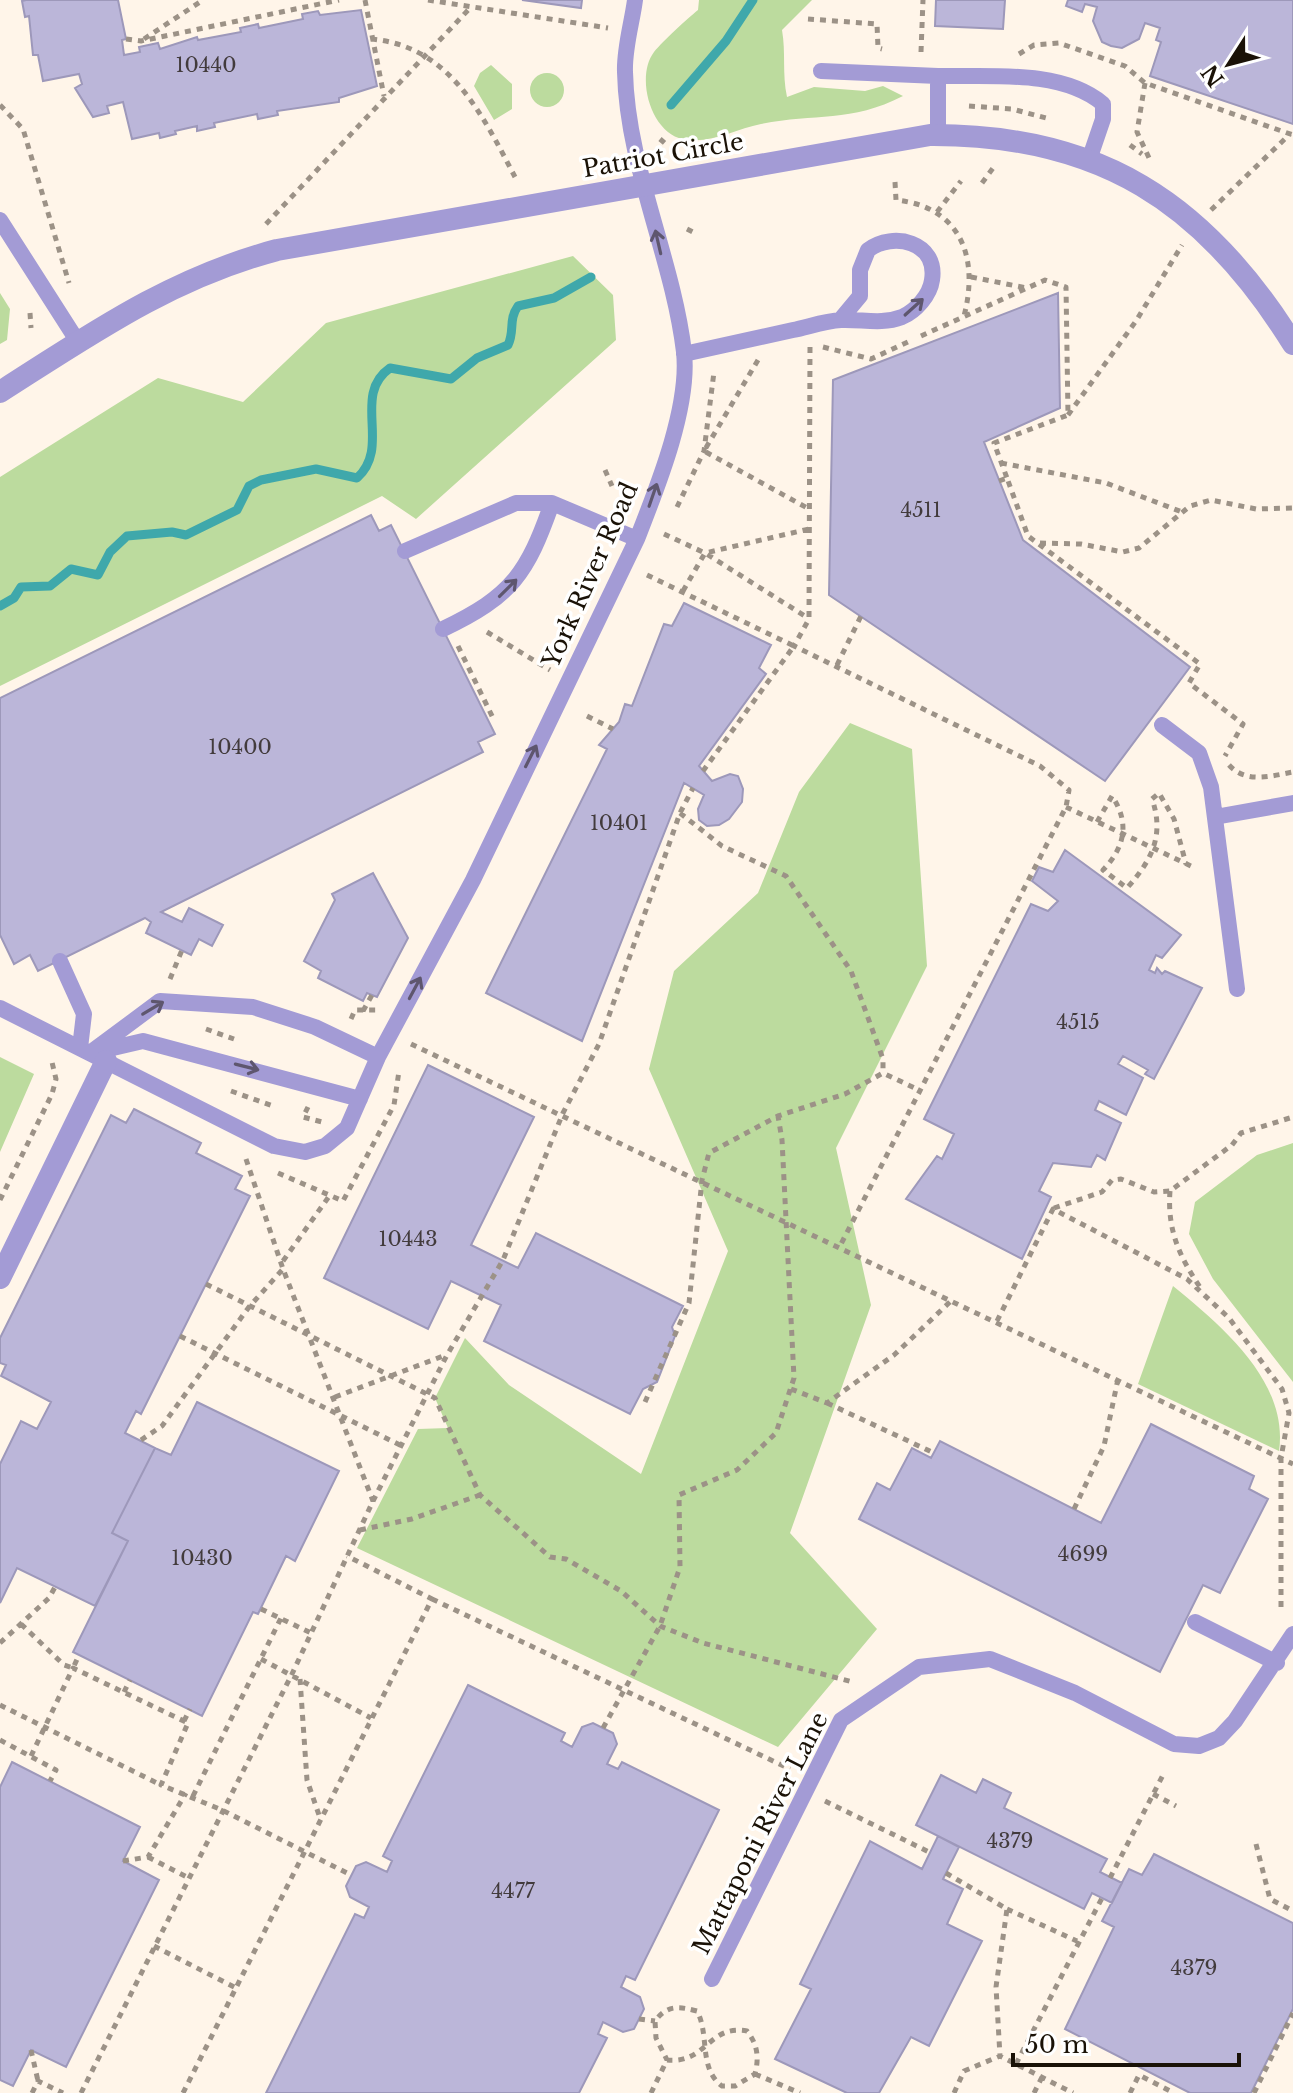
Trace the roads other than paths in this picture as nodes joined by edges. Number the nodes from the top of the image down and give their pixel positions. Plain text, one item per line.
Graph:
1 (635, 0) edge
2 (821, 71) dead end
3 (938, 76) junction
4 (938, 135) junction
5 (1089, 160) junction
6 (645, 185) junction
7 (0, 220) edge
8 (1263, 297) junction
9 (1293, 314) edge
10 (840, 320) junction
11 (78, 342) junction
12 (1293, 344) edge
13 (684, 354) junction
14 (0, 392) edge
15 (552, 503) junction
16 (637, 539) junction
17 (405, 551) dead end
18 (443, 629) dead end
19 (1162, 725) dead end
20 (1293, 803) edge
21 (1215, 817) junction
22 (60, 961) dead end
23 (1237, 989) dead end
24 (0, 1008) edge
25 (92, 1054) junction
26 (378, 1057) junction
27 (360, 1099) junction
28 (0, 1278) edge
29 (1195, 1622) dead end
30 (1293, 1634) edge
31 (1277, 1663) junction
32 (712, 1979) dead end

1 - 6 lane, York River Road
2 - 3 lane
3 - 4 lane
3 - 5 lane
4 - 5 street, Patriot Circle
4 - 6 street, Patriot Circle
5 - 8 street, Patriot Circle
6 - 11 street, Patriot Circle
13 -> 6 lane, York River Road
7 - 11 lane
8 - 9 street
8 - 12 street, Patriot Circle
10 -> 10 lane
10 - 13 lane
11 - 14 street, Patriot Circle
16 -> 13 lane, York River Road
15 - 16 lane
15 - 17 lane
18 -> 15 lane
26 -> 16 lane, York River Road
19 - 21 lane
20 - 21 lane
21 - 23 lane
22 - 25 lane
24 - 25 lane
25 -> 26 lane
25 -> 27 lane
25 - 27 lane, York River Road
25 - 28 street
26 - 27 lane, York River Road
29 - 31 lane
30 - 31 lane, Mattaponi River Lane
31 - 32 lane, Mattaponi River Lane

